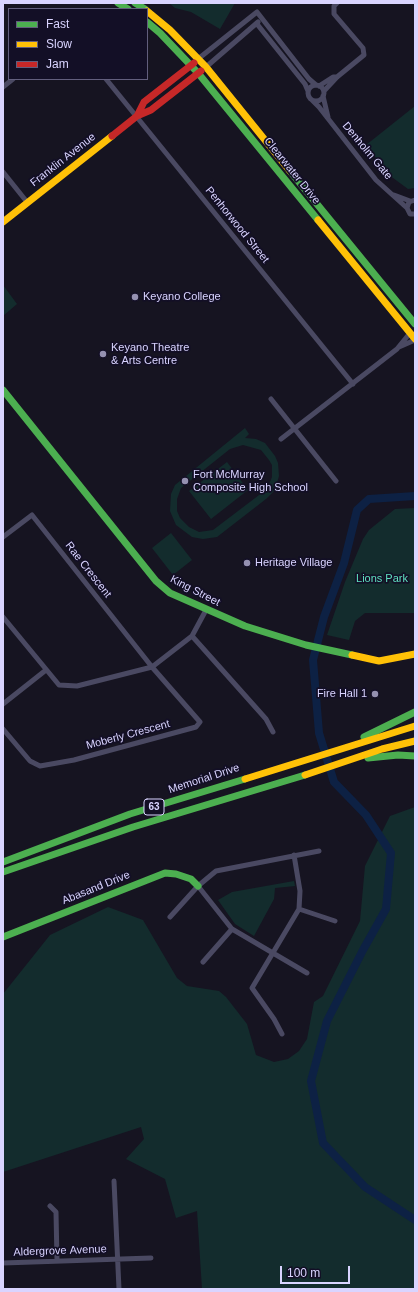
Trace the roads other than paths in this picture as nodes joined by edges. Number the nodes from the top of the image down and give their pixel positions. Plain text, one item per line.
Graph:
1 (337, 3) edge
2 (148, 12) edge
3 (262, 18) junction
4 (148, 23) edge
5 (257, 24) junction
6 (198, 59) junction
7 (191, 65) junction
8 (206, 67) junction
9 (198, 73) junction
10 (337, 77) junction
11 (12, 80) edge
12 (107, 80) edge
13 (318, 85) junction
14 (3, 87) edge
15 (308, 91) junction
16 (323, 94) junction
17 (312, 100) junction
18 (137, 116) junction
19 (329, 120) junction
20 (3, 172) edge
21 (392, 194) junction
22 (414, 200) edge
23 (28, 202) junction
24 (407, 208) junction
25 (415, 215) edge
26 (3, 222) edge
27 (415, 324) edge
28 (412, 331) edge
29 (415, 340) edge
30 (397, 348) junction
31 (353, 384) junction
32 (3, 390) edge
33 (271, 399) dead end
34 (294, 428) junction
35 (282, 439) dead end
36 (336, 481) dead end
37 (3, 537) edge
38 (206, 610) junction
39 (3, 618) edge
40 (192, 636) junction
41 (415, 654) edge
42 (152, 667) junction
43 (46, 670) junction
44 (3, 704) edge
45 (415, 712) edge
46 (415, 726) edge
47 (3, 729) edge
48 (273, 732) dead end
49 (415, 741) edge
50 (341, 748) junction
51 (415, 756) edge
52 (347, 762) junction
53 (61, 840) junction
54 (81, 845) junction
55 (319, 851) dead end
56 (294, 855) junction
57 (3, 857) edge
58 (3, 862) edge
59 (3, 872) edge
60 (3, 879) edge
61 (198, 886) junction
62 (298, 909) junction
63 (170, 917) dead end
64 (335, 921) dead end
65 (232, 929) junction
66 (3, 937) edge
67 (272, 953) junction
68 (203, 962) dead end
69 (307, 973) dead end
70 (282, 1034) dead end
71 (114, 1181) dead end
72 (50, 1206) dead end
73 (151, 1258) dead end
74 (118, 1260) junction
75 (57, 1261) junction
76 (3, 1263) edge
77 (119, 1289) edge

1 - 10 street
2 - 6 main road, Clearwater Drive
3 - 5 street, Franklin Avenue
3 - 6 street, Franklin Avenue
3 - 13 street
4 - 7 main road, Clearwater Drive
5 - 8 street, Franklin Avenue
5 - 15 street
6 - 7 main road, Franklin Avenue
6 - 8 main road, Clearwater Drive
7 - 9 main road, Clearwater Drive
7 - 18 main road, Franklin Avenue
8 - 9 main road, Franklin Avenue
8 - 27 main road, Clearwater Drive
9 - 18 main road, Franklin Avenue
9 - 28 main road, Clearwater Drive
10 - 13 street
10 - 16 street
11 - 14 street
12 - 18 street, Penhorwood Street
13 - 15 street
13 - 16 street
15 - 17 street
16 - 17 street
16 - 19 street, Denholm Gate
17 - 19 street, Denholm Gate
18 - 23 main road, Franklin Avenue
18 - 31 street, Penhorwood Street
19 - 21 street, Denholm Gate
20 - 23 street
21 - 22 street, Denholm Gate
21 - 24 street, Denholm Gate
22 - 24 street
23 - 26 main road, Franklin Avenue
24 - 25 street, Denholm Gate
28 - 29 main road, Clearwater Drive
28 - 30 street
29 - 30 street
30 - 31 street
31 - 34 street
32 - 38 main road, King Street
33 - 34 street
34 - 35 street
34 - 36 street
37 - 42 street, Rae Crescent
38 - 40 street
38 - 41 main road, King Street
39 - 43 street
40 - 42 street
40 - 48 street
42 - 43 street
42 - 47 street, Moberly Crescent
43 - 44 street
45 - 50 main road
46 - 50 main road, Memorial Drive / 63
49 - 52 main road, 63
50 - 53 main road, Memorial Drive / 63
51 - 52 main road
52 - 54 main road, 63
53 - 57 main road
53 - 58 main road, Memorial Drive / 63
54 - 59 main road, 63
54 - 60 main road
55 - 56 street
56 - 61 street
56 - 62 street
61 - 63 street
61 - 65 street
61 - 66 main road, Abasand Drive
62 - 64 street
62 - 67 street
65 - 67 street
65 - 68 street
67 - 69 street
67 - 70 street
71 - 74 street
72 - 75 street
73 - 74 street, Aldergrove Avenue
74 - 75 street, Aldergrove Avenue
74 - 77 street
75 - 76 street, Aldergrove Avenue

